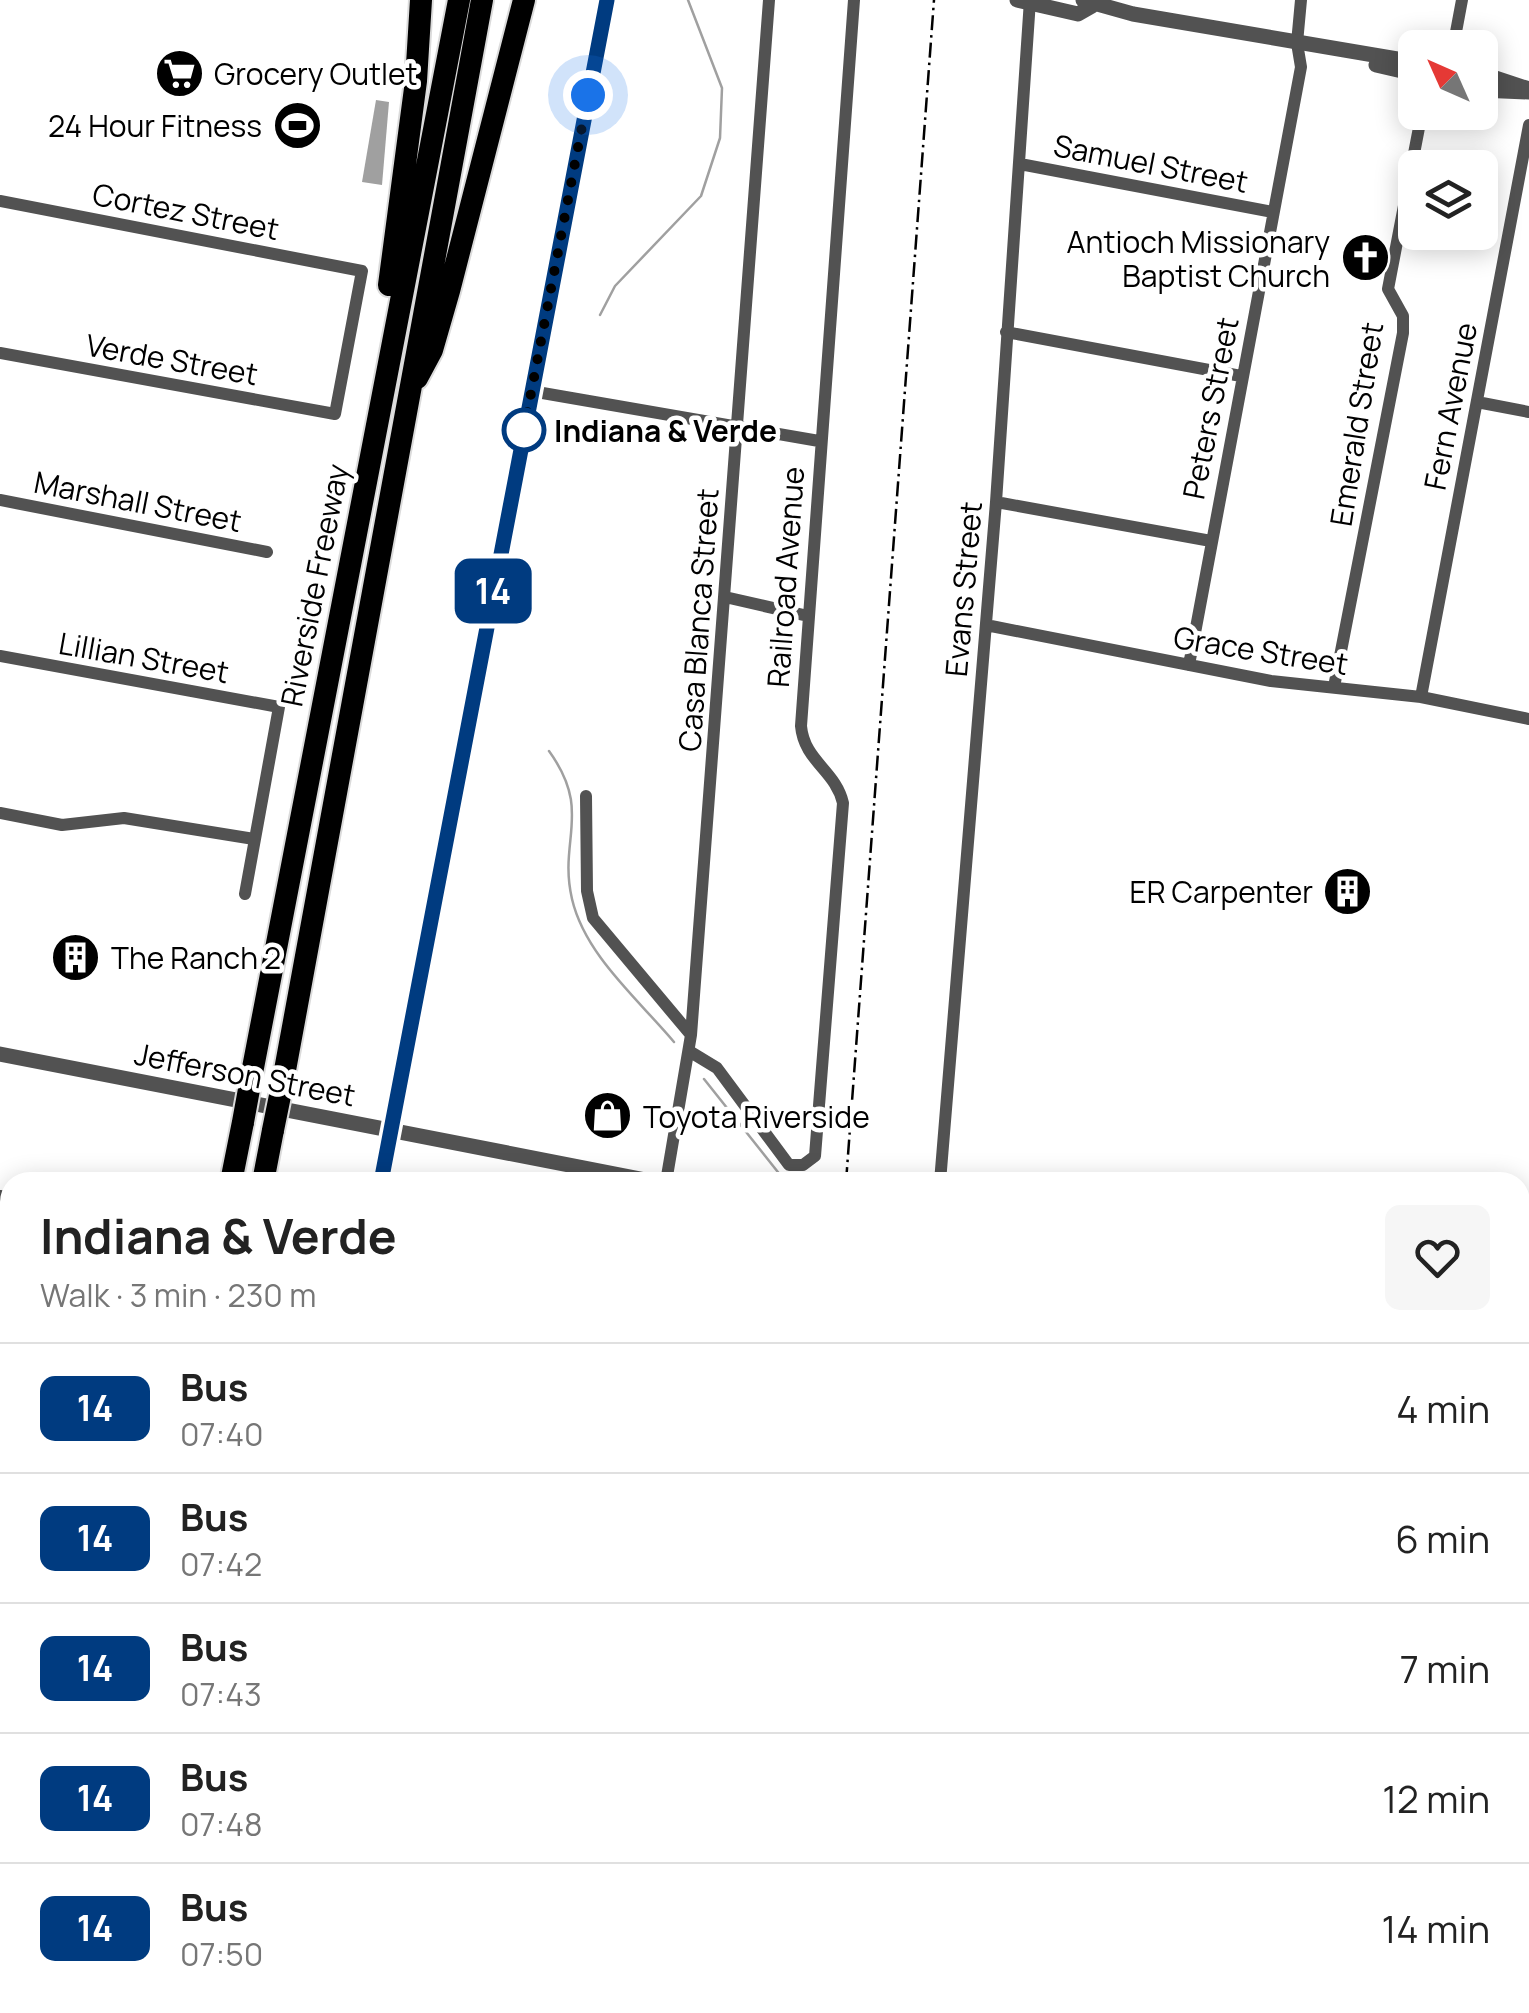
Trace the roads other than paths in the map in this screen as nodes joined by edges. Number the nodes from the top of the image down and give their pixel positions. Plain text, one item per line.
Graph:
1 (421, 0) edge
2 (459, 0) edge
3 (482, 0) edge
4 (524, 0) edge
5 (607, 0) edge
6 (769, 0) edge
7 (854, 0) edge
8 (1301, 0) edge
9 (1462, 0) edge
10 (1026, 1) edge
11 (1088, 3) edge
12 (1134, 7) edge
13 (1456, 30) edge
14 (1297, 43) junction
15 (1365, 57) junction
16 (1398, 60) edge
17 (1398, 70) edge
18 (1498, 79) edge
19 (1498, 90) edge
20 (1529, 90) edge
21 (1529, 125) edge
22 (1419, 130) edge
23 (1020, 164) junction
24 (0, 201) edge
25 (1273, 212) junction
26 (1006, 332) junction
27 (0, 353) edge
28 (386, 364) junction
29 (1242, 376) junction
30 (531, 391) junction
31 (406, 399) junction
32 (1476, 402) junction
33 (1529, 412) edge
34 (335, 414) joint
35 (738, 428) junction
36 (819, 442) junction
37 (0, 500) edge
38 (996, 502) junction
39 (1211, 541) junction
40 (267, 552) dead end
41 (725, 598) junction
42 (808, 616) junction
43 (986, 625) junction
44 (0, 656) edge
45 (1188, 666) junction
46 (1334, 687) junction
47 (1421, 697) junction
48 (1529, 718) edge
49 (586, 796) dead end
50 (0, 813) edge
51 (254, 840) junction
52 (245, 894) dead end
53 (692, 1035) junction
54 (689, 1052) junction
55 (0, 1054) edge
56 (392, 1131) junction
57 (233, 1172) edge
58 (265, 1172) edge
59 (383, 1172) edge
60 (575, 1172) edge
61 (668, 1172) edge
62 (941, 1172) edge

1 - 28 highway
2 - 28 highway, Riverside Freeway
3 - 31 highway, Riverside Freeway
4 - 31 highway
5 - 30 main road
6 - 35 street, Casa Blanca Street
7 - 36 street, Railroad Avenue
8 - 14 street, Peters Street
9 - 13 street
10 - 11 street
10 - 23 street, Evans Street
11 - 12 street
12 - 14 street
14 - 15 street
14 - 25 street, Peters Street
15 - 16 street
15 - 17 street
18 - 20 street
19 - 20 street
21 - 32 street, Fern Avenue
22 - 46 street, Emerald Street
23 - 25 street, Samuel Street
23 - 26 street, Evans Street
24 - 34 street, Cortez Street
25 - 29 street, Peters Street
26 - 29 street
26 - 38 street, Evans Street
27 - 34 street, Verde Street
28 - 57 highway, Riverside Freeway, bridge
29 - 39 street, Peters Street
30 - 35 street
30 - 56 main road
31 - 58 highway, Riverside Freeway, bridge
32 - 33 street
32 - 47 street, Fern Avenue
35 - 36 street
35 - 41 street, Casa Blanca Street
36 - 42 street, Railroad Avenue
37 - 40 street, Marshall Street
38 - 39 street
38 - 43 street, Evans Street
39 - 45 street, Peters Street
41 - 42 street
41 - 53 street, Casa Blanca Street
42 - 54 street, Railroad Avenue
43 - 45 street, Grace Street
43 - 62 street, Evans Street
44 - 51 street, Lillian Street
45 - 46 street, Grace Street
46 - 47 street, Grace Street
47 - 48 street, Grace Street
49 - 53 street
50 - 51 street
51 - 52 street
53 - 54 street, Casa Blanca Street
54 - 61 street, Casa Blanca Street
55 - 56 street, Jefferson Street
56 - 59 main road
56 - 60 street, Jefferson Street

